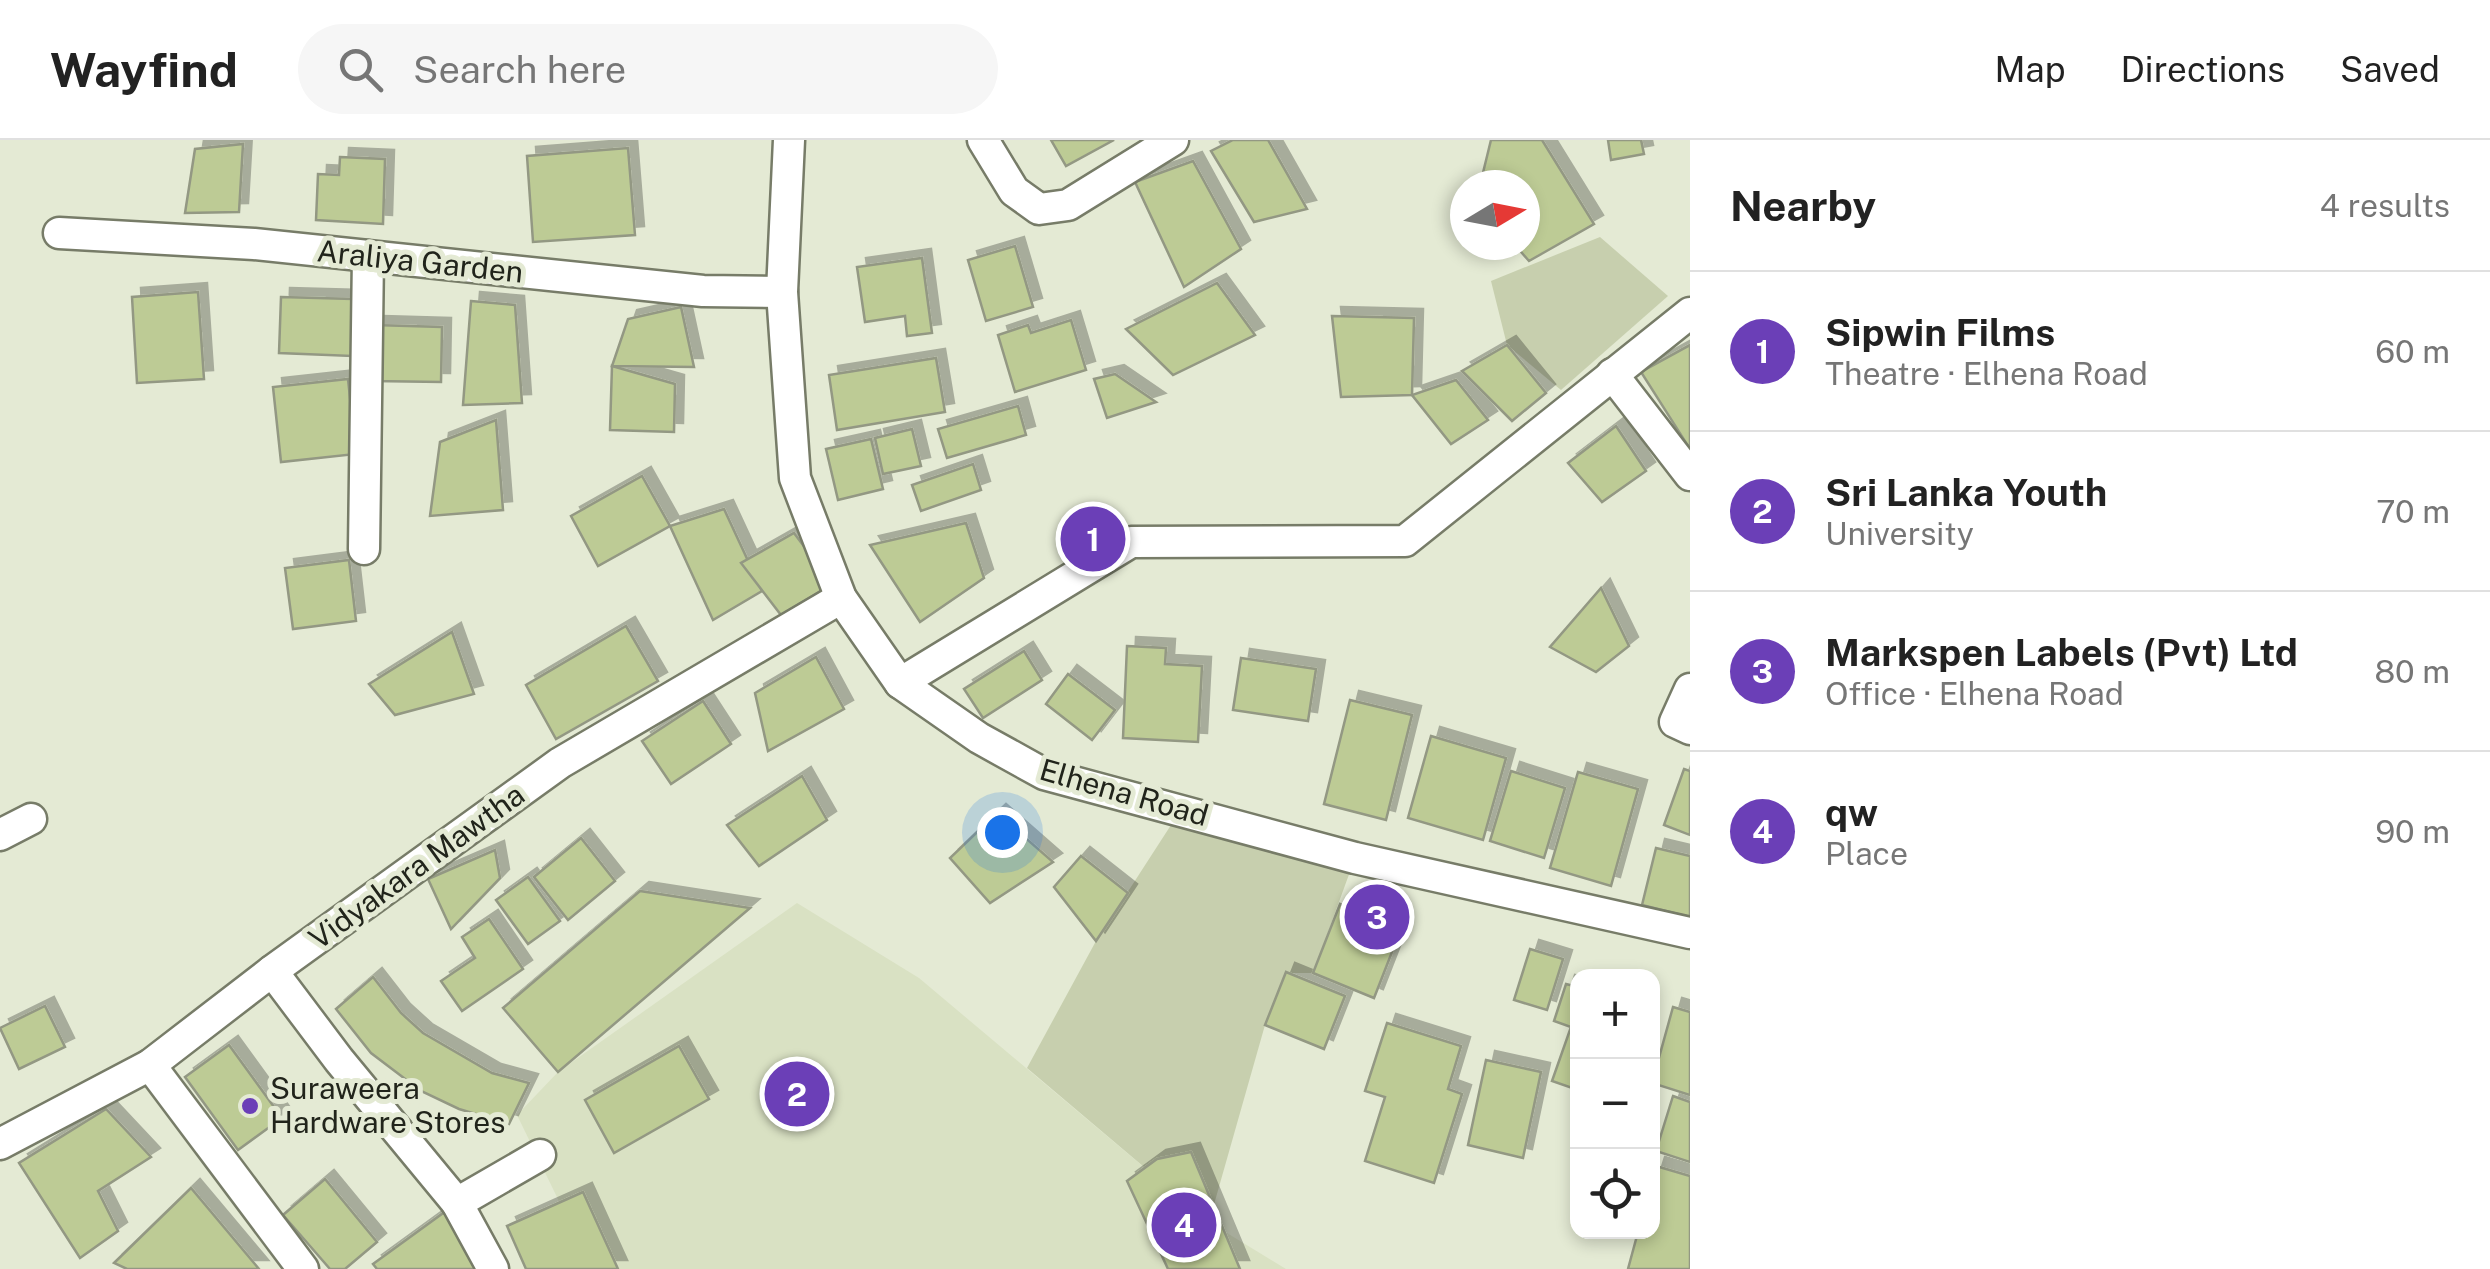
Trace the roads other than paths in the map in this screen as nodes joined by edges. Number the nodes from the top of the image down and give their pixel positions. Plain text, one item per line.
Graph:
1 (789, 140) edge
2 (983, 140) edge
3 (1173, 140) edge
4 (58, 233) dead end
5 (368, 256) junction
6 (782, 292) junction
7 (1690, 313) edge
8 (1612, 374) junction
9 (1690, 475) edge
10 (364, 549) dead end
11 (841, 598) junction
12 (900, 683) junction
13 (1690, 689) edge
14 (1690, 729) edge
15 (31, 819) dead end
16 (0, 835) edge
17 (1690, 933) edge
18 (272, 971) junction
19 (150, 1065) junction
20 (0, 1144) edge
21 (540, 1155) dead end
22 (457, 1203) junction
23 (303, 1269) edge
24 (493, 1269) edge

1 - 6 street, Elhena Road
2 - 3 street
4 - 5 street, Araliya Garden
5 - 6 street, Araliya Garden
5 - 10 street
6 - 11 street, Elhena Road
7 - 8 street
8 - 9 street
8 - 12 street
11 - 12 street, Elhena Road
11 - 18 street, Vidyakara Mawtha
12 - 17 street, Elhena Road
13 - 14 street
15 - 16 street
18 - 19 street, Vidyakara Mawtha
18 - 22 street
19 - 20 street, Vidyakara Mawtha
19 - 23 street
21 - 22 street
22 - 24 street

